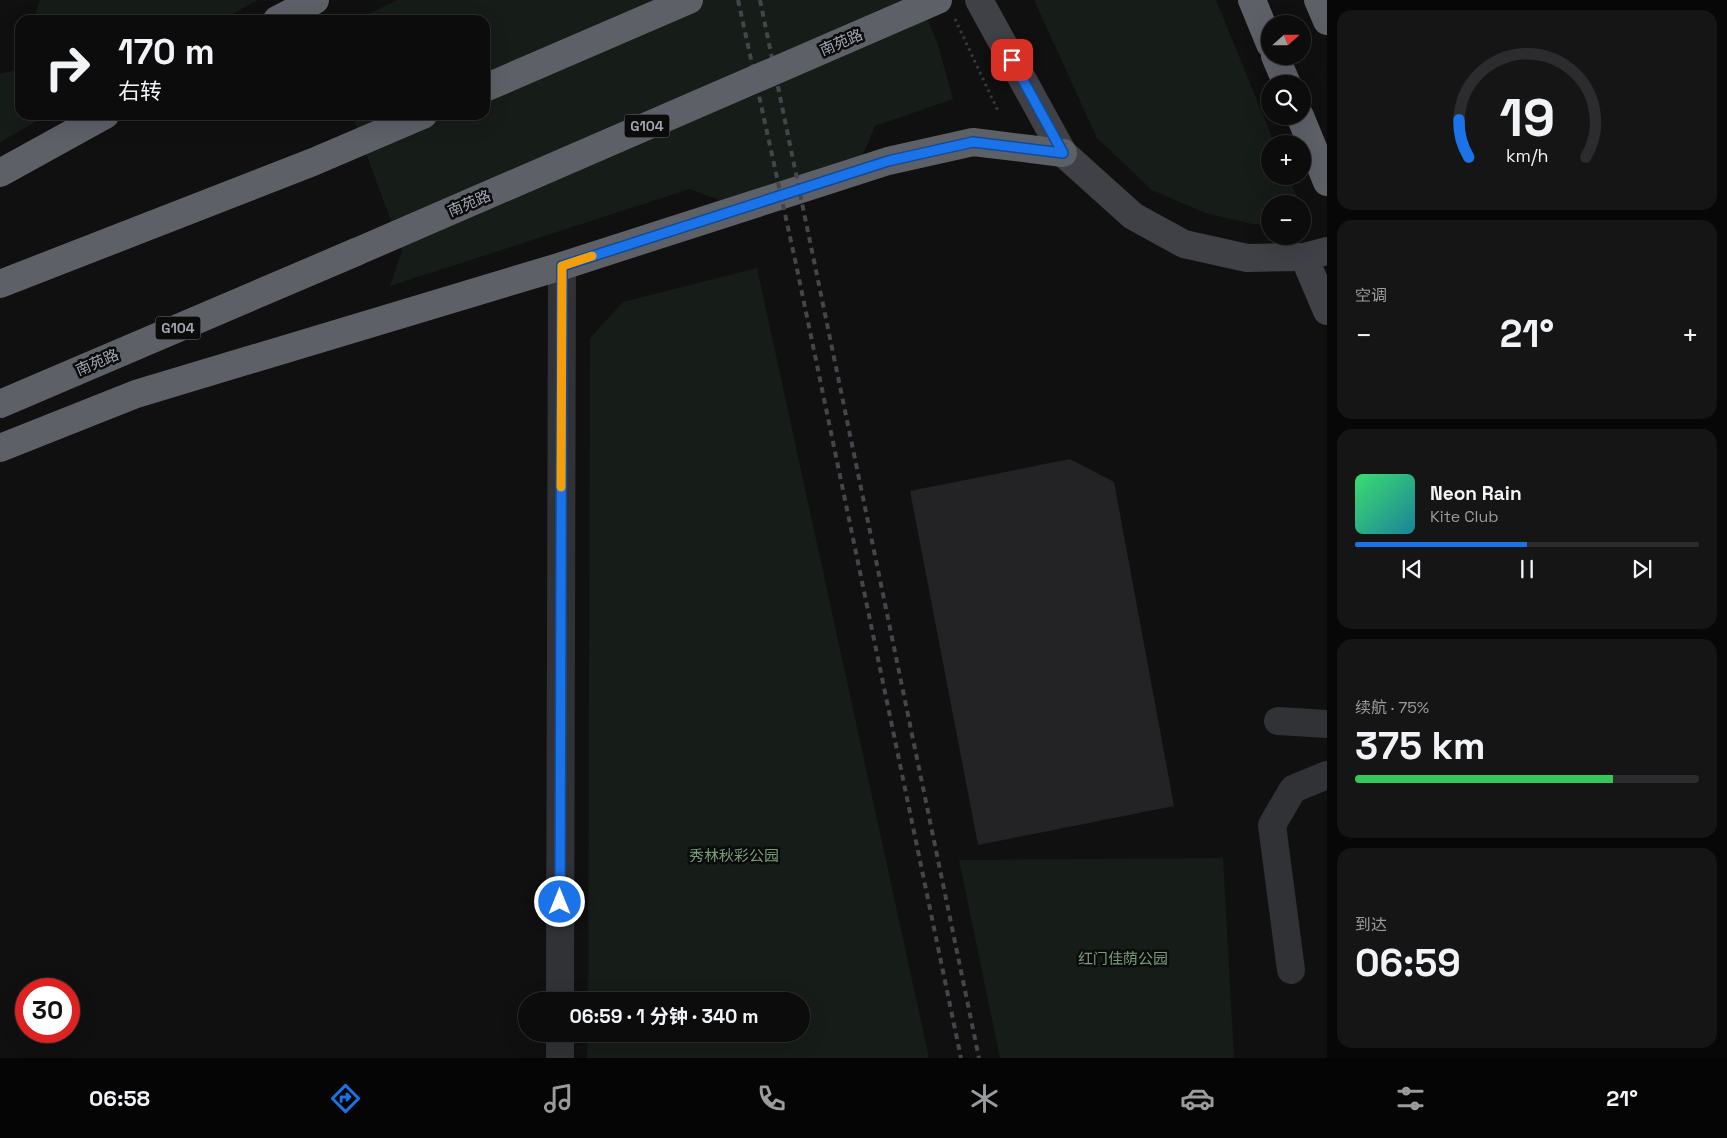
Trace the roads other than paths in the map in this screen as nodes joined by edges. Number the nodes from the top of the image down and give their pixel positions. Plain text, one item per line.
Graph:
1 (315, 0) edge
2 (689, 0) edge
3 (979, 0) edge
4 (1252, 0) edge
5 (1318, 0) edge
6 (946, 7) edge
7 (286, 15) edge
8 (1327, 21) edge
9 (1261, 22) edge
10 (490, 86) edge
11 (96, 120) edge
12 (411, 120) edge
13 (1304, 125) edge
14 (1063, 153) junction
15 (0, 173) edge
16 (1327, 182) edge
17 (1316, 254) edge
18 (562, 266) junction
19 (0, 284) edge
20 (1327, 311) edge
21 (0, 404) edge
22 (0, 448) edge
23 (1278, 721) dead end
24 (1327, 724) edge
25 (1327, 775) edge
26 (1291, 970) dead end
27 (560, 992) edge
28 (560, 1042) edge
29 (560, 1058) edge

1 - 7 highway
2 - 10 highway
3 - 14 main road
4 - 9 highway
5 - 8 highway
6 - 21 highway, 南苑路 / G104, bridge
11 - 15 highway
12 - 19 highway
13 - 16 highway
14 - 17 main road
14 - 18 highway
17 - 20 main road
18 - 22 highway
18 - 27 street
23 - 24 street
25 - 26 street
28 - 29 street

